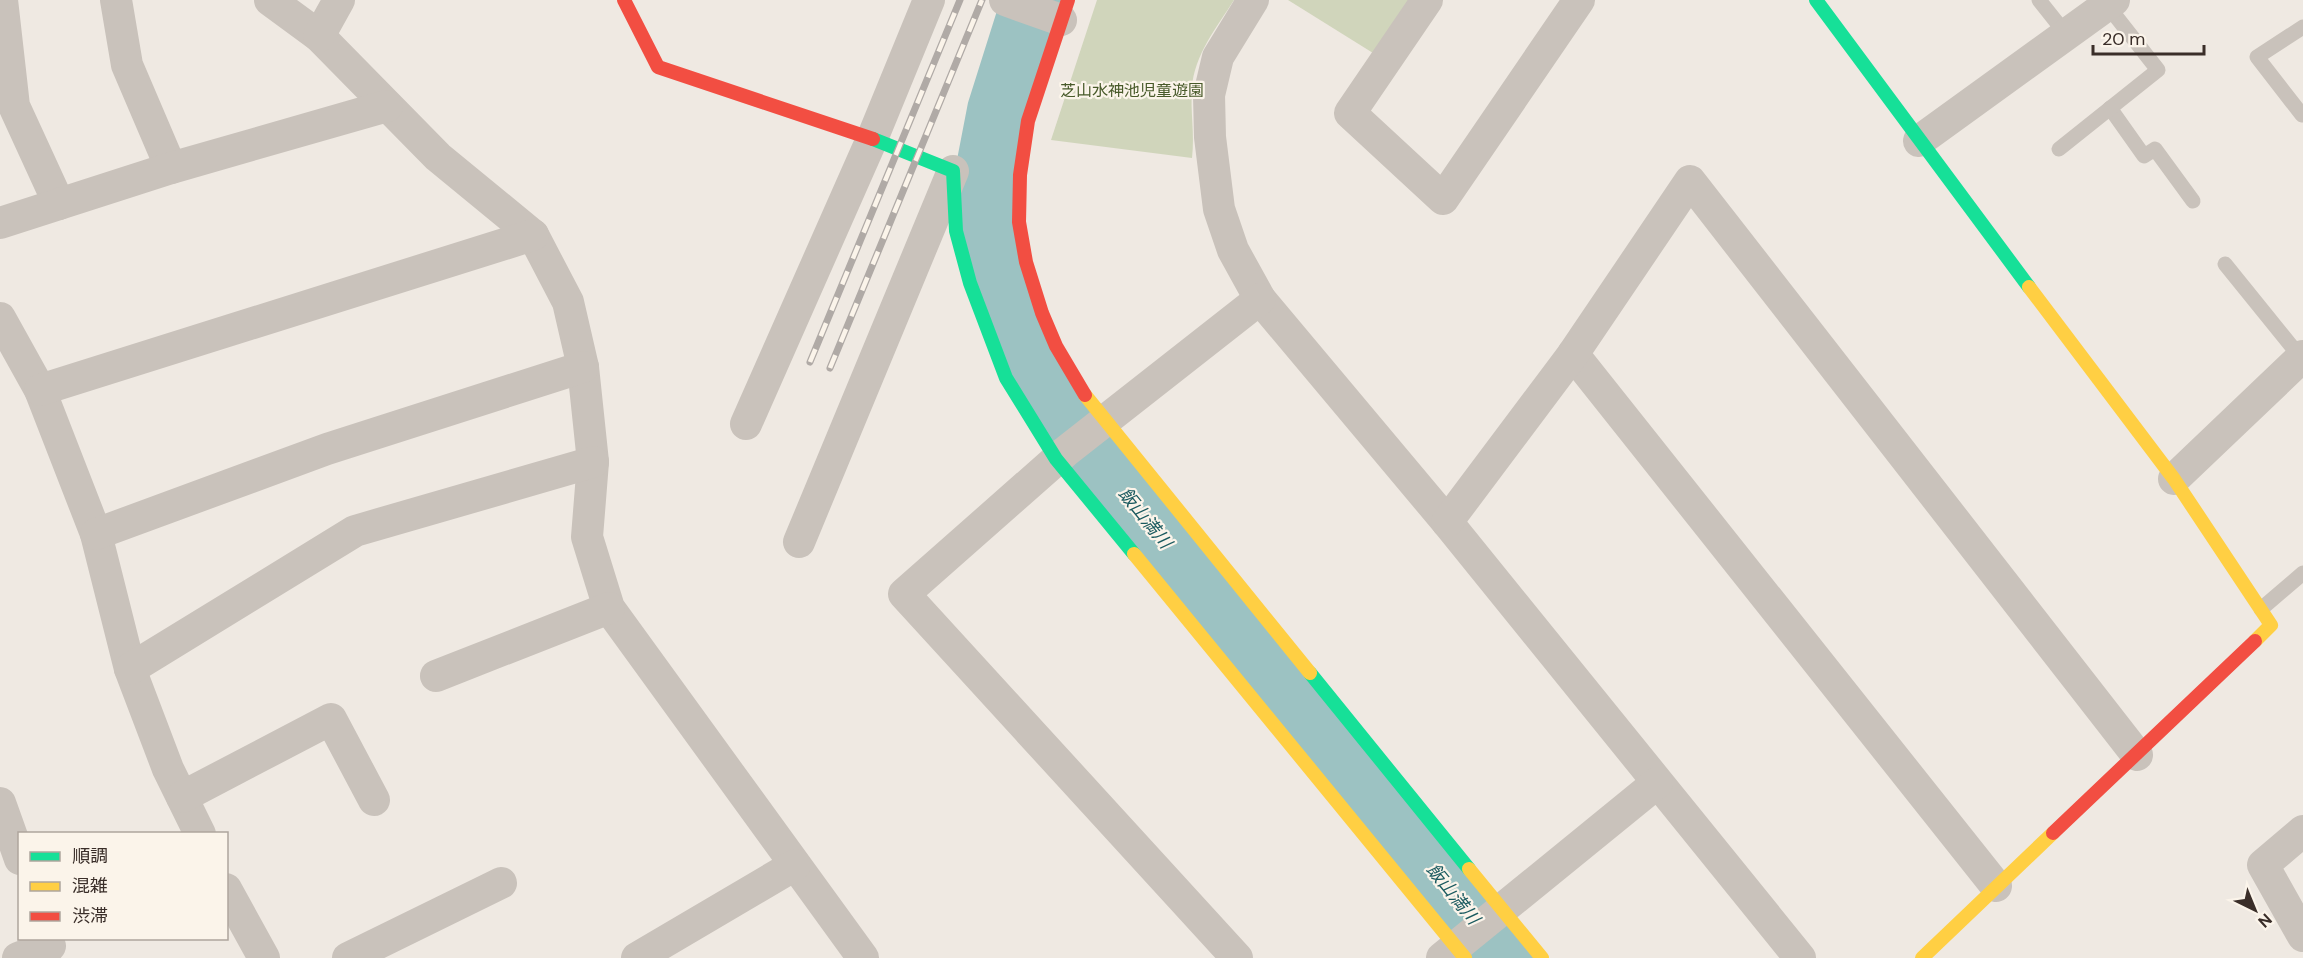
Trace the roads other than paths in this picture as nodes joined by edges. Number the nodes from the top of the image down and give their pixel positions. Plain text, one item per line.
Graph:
1 (2, 0) edge
2 (117, 0) edge
3 (270, 0) edge
4 (339, 0) edge
5 (624, 0) edge
6 (928, 0) edge
7 (1253, 0) edge
8 (1427, 0) edge
9 (1579, 0) edge
10 (1816, 0) edge
11 (2039, 0) edge
12 (2110, 3) edge
13 (1039, 8) edge
14 (2303, 27) edge
15 (2066, 34) junction
16 (319, 36) junction
17 (387, 106) junction
18 (2110, 108) junction
19 (2302, 115) edge
20 (872, 139) junction
21 (1918, 141) junction
22 (2059, 149) dead end
23 (171, 168) junction
24 (953, 171) junction
25 (2193, 201) dead end
26 (58, 204) junction
27 (0, 223) edge
28 (533, 235) junction
29 (2225, 264) dead end
30 (1260, 298) junction
31 (0, 318) edge
32 (1573, 354) junction
33 (2302, 357) edge
34 (583, 367) junction
35 (39, 390) junction
36 (746, 424) dead end
37 (1098, 426) junction
38 (1061, 456) junction
39 (593, 462) junction
40 (2174, 479) junction
41 (1447, 522) junction
42 (96, 534) junction
43 (799, 542) dead end
44 (2303, 573) edge
45 (609, 608) junction
46 (2261, 609) junction
47 (130, 669) junction
48 (436, 676) dead end
49 (2137, 755) junction
50 (1658, 783) junction
51 (182, 797) junction
52 (374, 800) dead end
53 (0, 802) edge
54 (2303, 831) edge
55 (199, 832) edge
56 (18, 853) edge
57 (795, 865) junction
58 (501, 883) dead end
59 (1996, 886) junction
60 (228, 893) edge
61 (2303, 936) edge
62 (1470, 938) edge
63 (51, 948) edge
64 (18, 958) edge
65 (264, 958) edge
66 (348, 958) edge
67 (636, 958) edge
68 (863, 958) edge
69 (1237, 958) edge
70 (1542, 958) edge
71 (1800, 958) edge
72 (1922, 958) edge

1 - 26 street
2 - 23 street
3 - 16 street
4 - 16 street
5 - 20 street
6 - 20 street
7 - 30 street
8 - 9 street
10 - 21 street
11 - 15 lane
12 - 15 street
12 - 18 lane
13 - 37 street
14 - 19 lane
15 - 21 street
16 - 17 street
17 - 23 street
17 - 28 street
18 - 22 lane
18 - 25 lane
20 - 24 street
20 - 36 street
21 - 40 street
23 - 26 street
24 - 38 street
24 - 43 street
26 - 27 street
28 - 34 street
28 - 35 street
29 - 33 lane
30 - 37 street
30 - 41 street
31 - 35 street
32 - 41 street
32 - 49 street
32 - 59 street
33 - 40 street
34 - 39 street
34 - 42 street
35 - 42 street
37 - 38 street
37 - 62 street
38 - 62 street
38 - 69 street
39 - 45 street
39 - 47 street
40 - 46 street
41 - 50 street
42 - 47 street
44 - 46 lane
45 - 48 street
45 - 57 street
46 - 49 street
47 - 51 street
49 - 59 street
50 - 62 street
50 - 71 street
51 - 52 street
51 - 55 street
53 - 56 street
54 - 61 street
57 - 67 street
57 - 68 street
58 - 66 street
59 - 72 street
60 - 65 street
62 - 70 street
63 - 64 street

